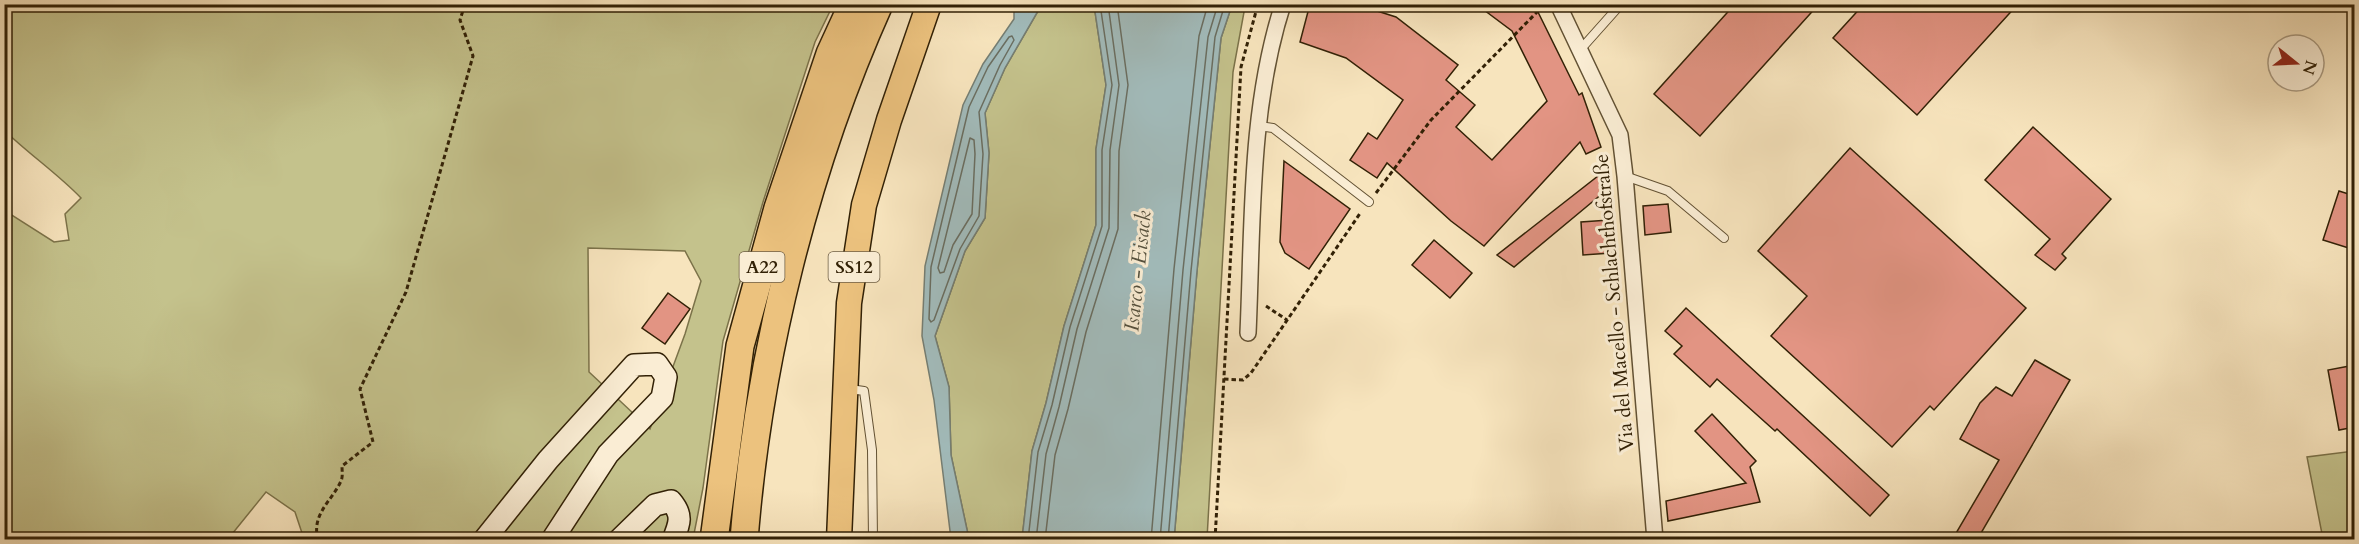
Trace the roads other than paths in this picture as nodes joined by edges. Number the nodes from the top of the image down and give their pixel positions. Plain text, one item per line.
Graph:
1 (853, 4) edge
2 (879, 4) edge
3 (929, 4) edge
4 (1283, 4) edge
5 (1558, 4) edge
6 (1621, 4) edge
7 (1580, 51) junction
8 (1259, 126) junction
9 (1625, 176) junction
10 (1369, 202) road end
11 (1724, 238) dead end
12 (1248, 333) dead end
13 (845, 388) junction
14 (484, 540) edge
15 (552, 540) edge
16 (619, 540) edge
17 (673, 540) edge
18 (714, 540) edge
19 (744, 540) edge
20 (839, 540) edge
21 (873, 540) edge
22 (1655, 540) edge

1 - 18 highway, A22
2 - 19 highway, A22
3 - 13 main road, SS12
4 - 8 street
5 - 7 street, Via del Macello - Schlachthofstraße
6 - 7 lane
7 - 9 street, Via del Macello - Schlachthofstraße
8 - 10 lane
8 - 12 street
9 - 11 lane
9 - 22 street, Via del Macello - Schlachthofstraße
13 - 20 main road, SS12
13 - 21 lane
14 - 15 street
16 - 17 street

